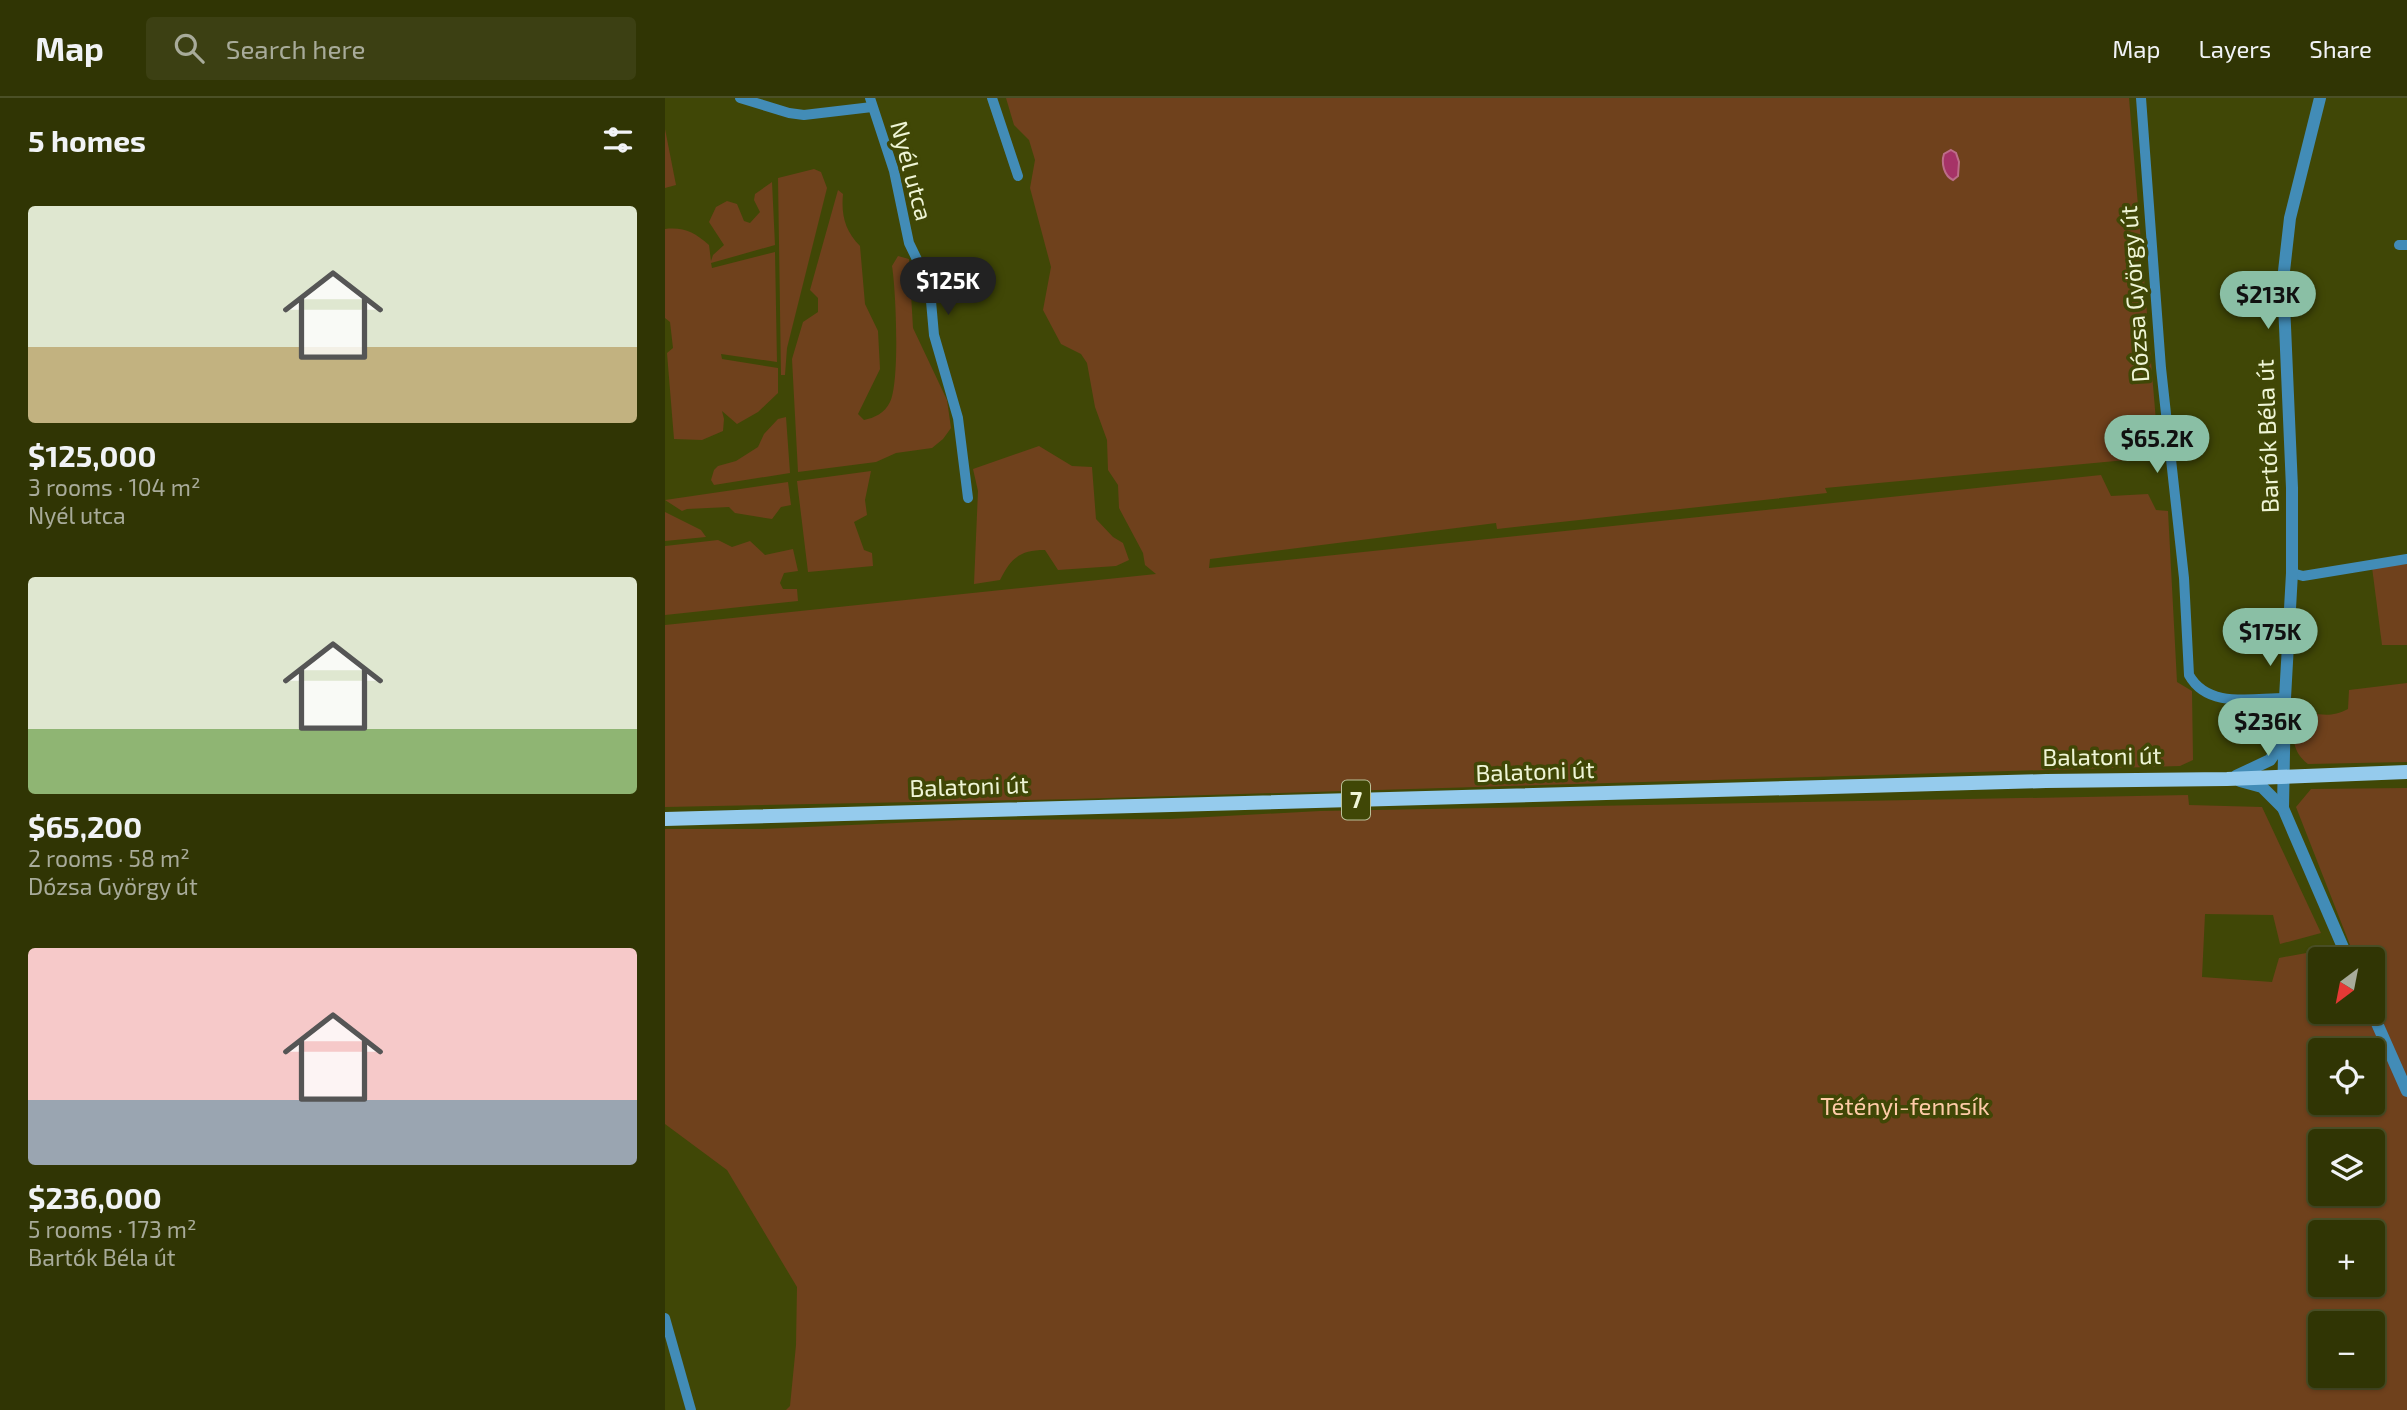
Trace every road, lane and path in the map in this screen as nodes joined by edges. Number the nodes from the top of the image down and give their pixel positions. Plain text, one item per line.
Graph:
1 (740, 98) edge
2 (992, 98) edge
3 (2141, 98) edge
4 (2320, 98) edge
5 (871, 102) edge
6 (1018, 176) dead end
7 (968, 498) dead end
8 (2407, 559) edge
9 (2292, 573) junction
10 (2285, 698) junction
11 (2284, 740) junction
12 (2407, 772) edge
13 (2284, 776) junction
14 (2227, 779) junction
15 (2283, 807) junction
16 (665, 819) edge
17 (2343, 947) edge
18 (2377, 1024) edge
19 (2407, 1091) edge
20 (665, 1318) edge
21 (691, 1410) edge

1 - 5 street
2 - 6 street
3 - 10 street, Dózsa György út
4 - 9 street, Bartók Béla út
5 - 7 street, Nyél utca
8 - 9 street
9 - 10 street, Bartók Béla út
10 - 11 street, Bartók Béla út
11 - 13 street, Bartók Béla út
11 - 14 street
12 - 13 main road, Balatoni út / 7
13 - 14 main road, Balatoni út / 7
13 - 15 street
14 - 15 street
14 - 16 main road, Balatoni út / 7
15 - 17 street
18 - 19 street
20 - 21 street

